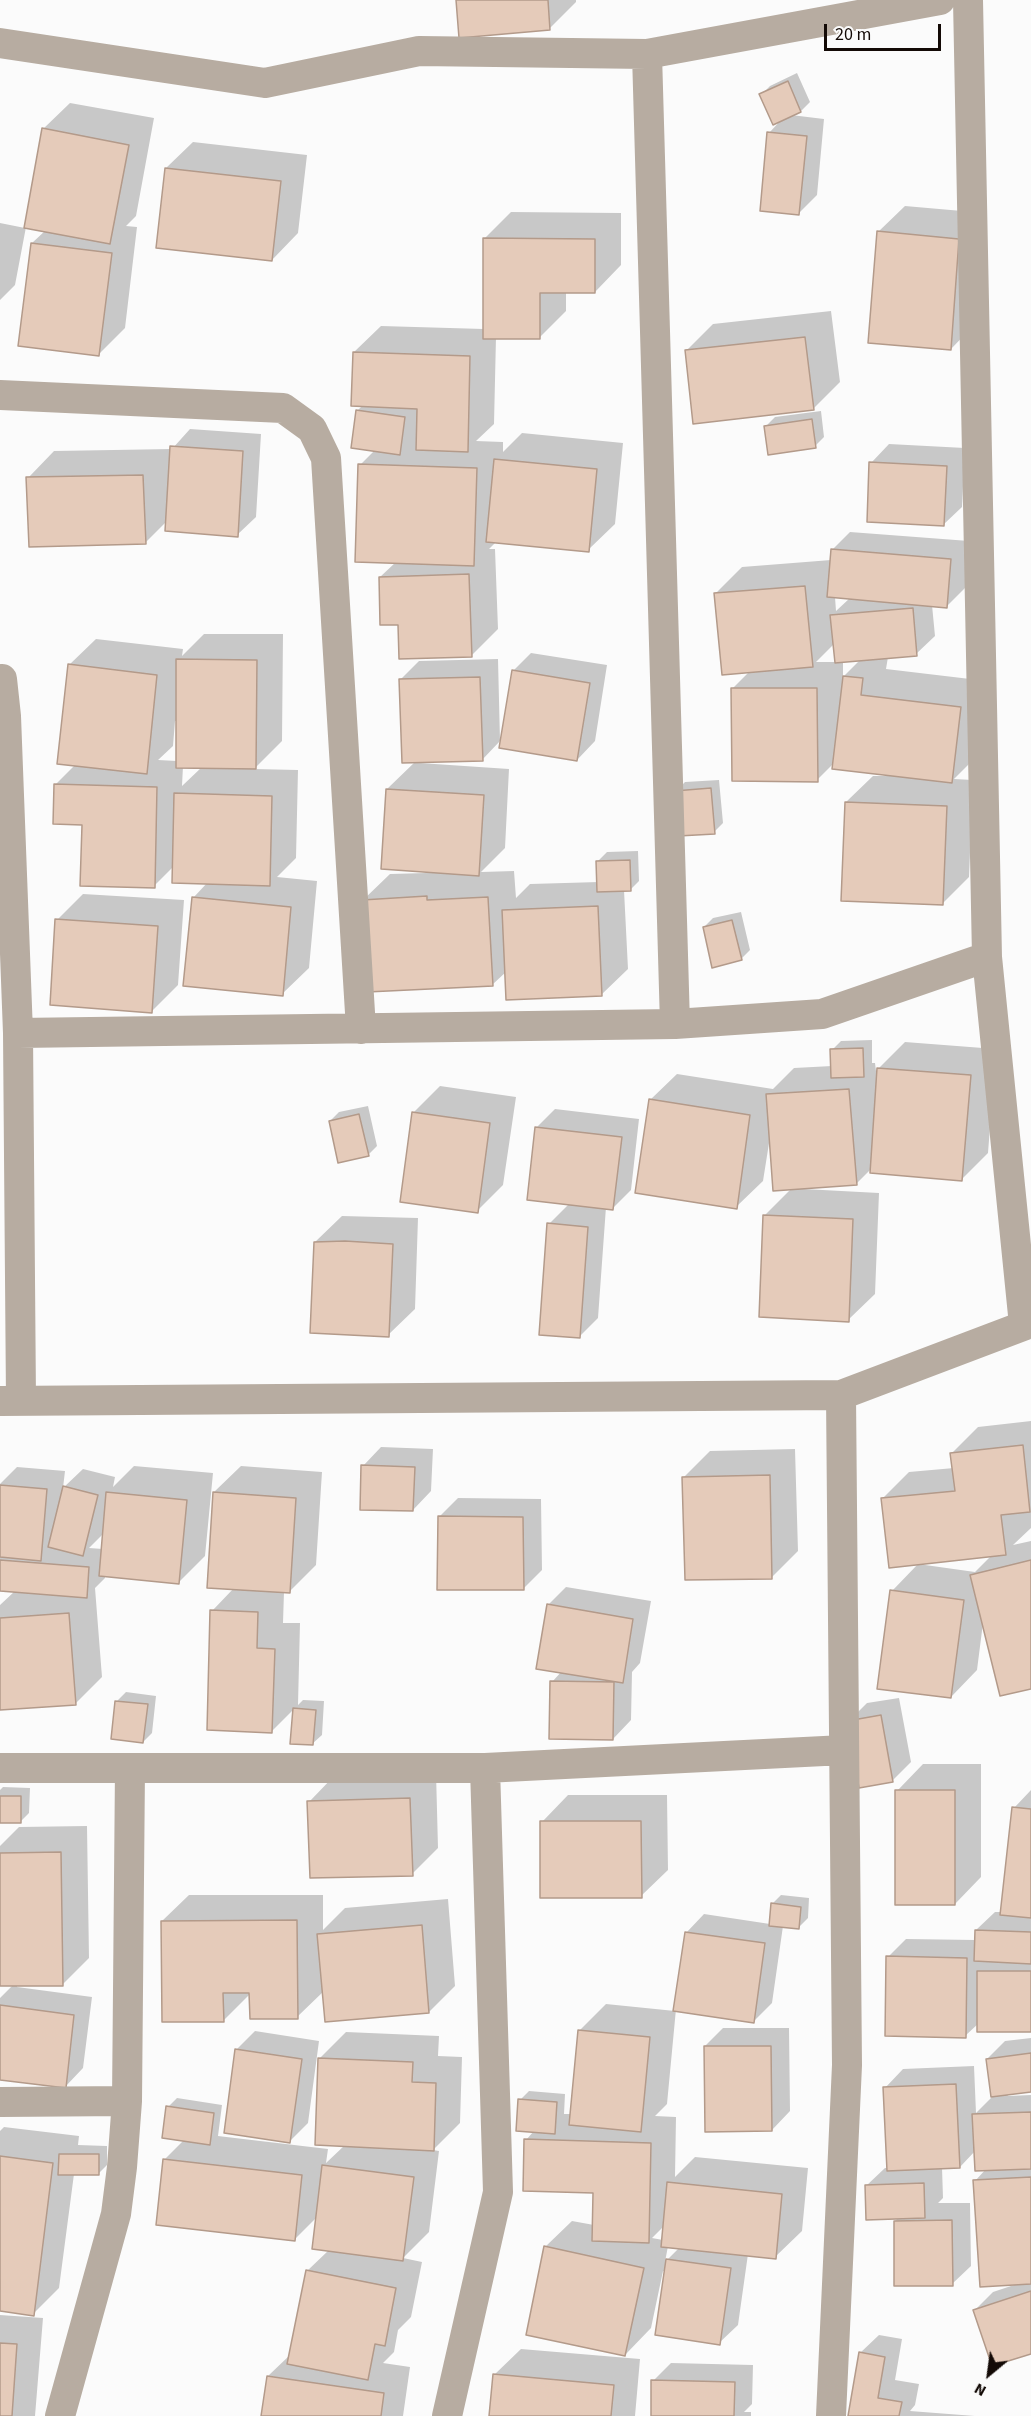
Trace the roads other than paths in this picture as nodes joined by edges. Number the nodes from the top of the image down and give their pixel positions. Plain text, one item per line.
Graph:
1 (940, 0) edge
2 (968, 0) edge
3 (0, 43) edge
4 (647, 54) junction
5 (0, 395) edge
6 (2, 679) dead end
7 (987, 957) junction
8 (675, 1024) junction
9 (362, 1029) junction
10 (18, 1033) junction
11 (1027, 1324) edge
12 (841, 1395) junction
13 (10, 1401) edge
14 (844, 1750) junction
15 (0, 1768) edge
16 (130, 1768) junction
17 (485, 1768) junction
18 (127, 2101) junction
19 (0, 2102) edge
20 (60, 2416) edge
21 (447, 2416) edge
22 (831, 2416) edge

1 - 4 street
2 - 7 street
3 - 4 street
4 - 8 street
5 - 9 street
6 - 10 street
7 - 8 street
7 - 11 street
8 - 9 street
9 - 10 street
10 - 13 street
11 - 12 street
12 - 13 street
12 - 14 street
14 - 17 street
14 - 22 street
15 - 16 street
16 - 17 street
16 - 18 street
17 - 21 street
18 - 19 street
18 - 20 street

